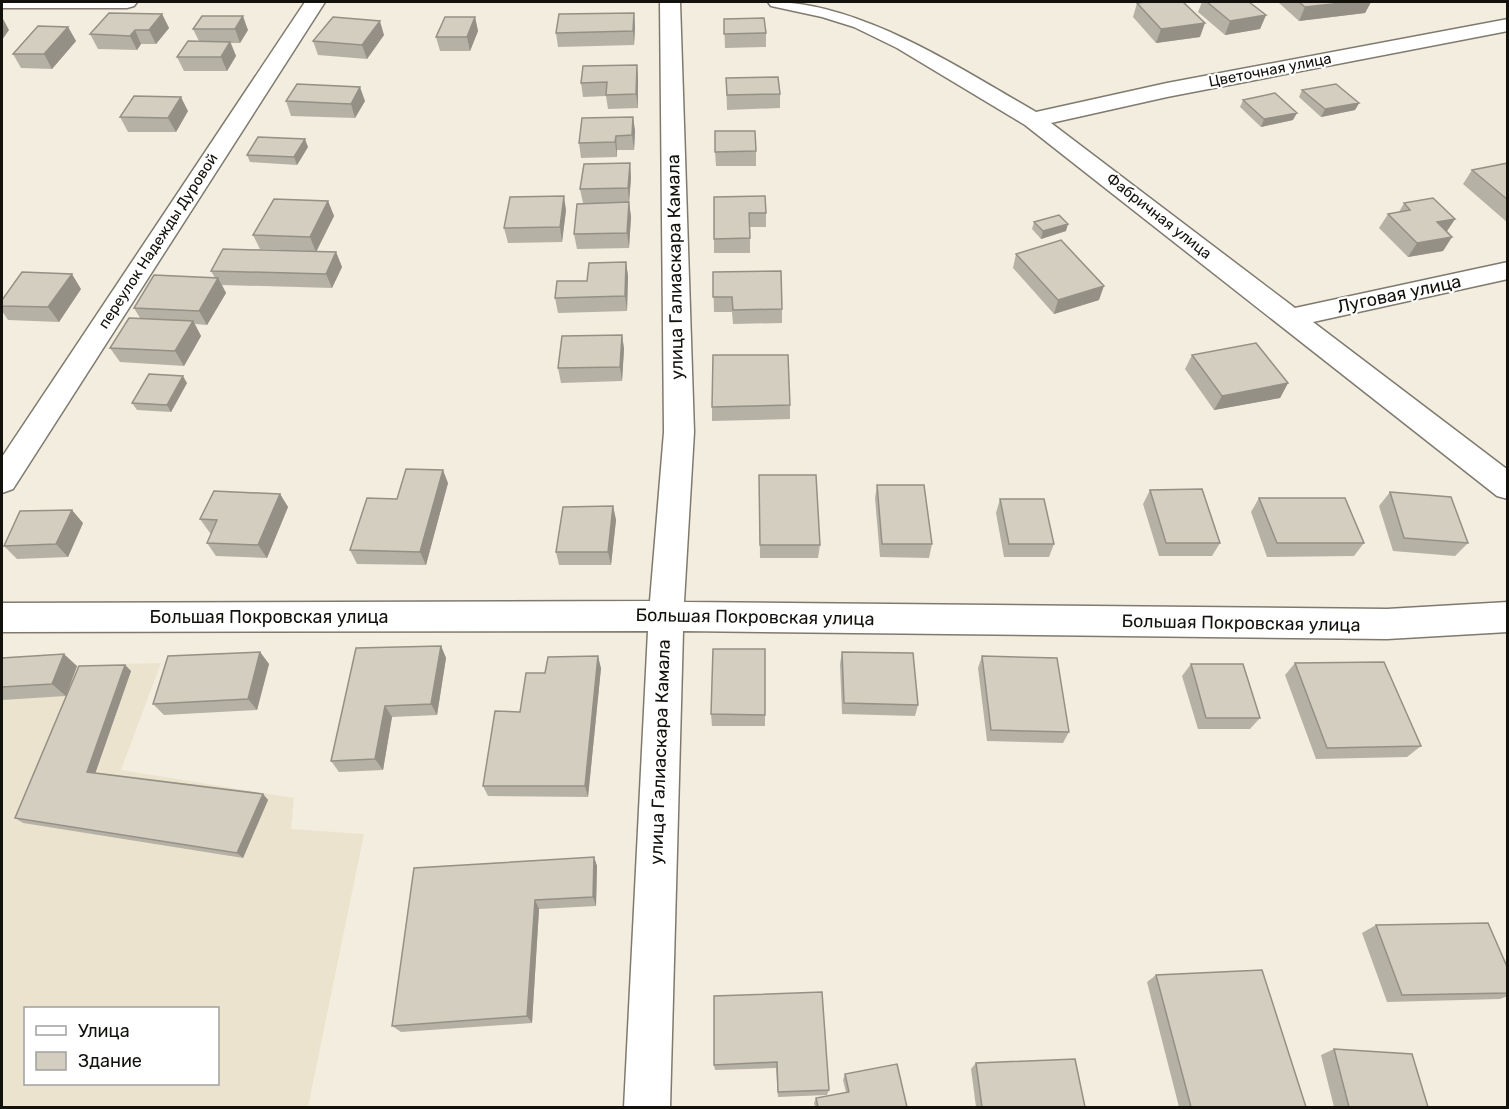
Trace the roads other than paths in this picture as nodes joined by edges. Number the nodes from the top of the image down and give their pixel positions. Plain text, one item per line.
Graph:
1 (2, 2) edge
2 (127, 2) edge
3 (315, 2) edge
4 (670, 2) edge
5 (778, 2) edge
6 (1508, 25) edge
7 (1033, 120) junction
8 (1508, 270) edge
9 (1291, 318) junction
10 (2, 481) edge
11 (1508, 488) edge
12 (666, 616) junction
13 (2, 617) edge
14 (1508, 617) edge
15 (647, 1107) edge

1 - 2 street
3 - 10 street, переулок Надежды Дуровой
4 - 12 street, улица Галиаскара Камала
5 - 7 street, Фабричная улица
6 - 7 street, Цветочная улица
7 - 9 street, Фабричная улица
8 - 9 street, Луговая улица
9 - 11 street, Фабричная улица
12 - 13 street, Большая Покровская улица
12 - 14 street, Большая Покровская улица
12 - 15 street, улица Галиаскара Камала

